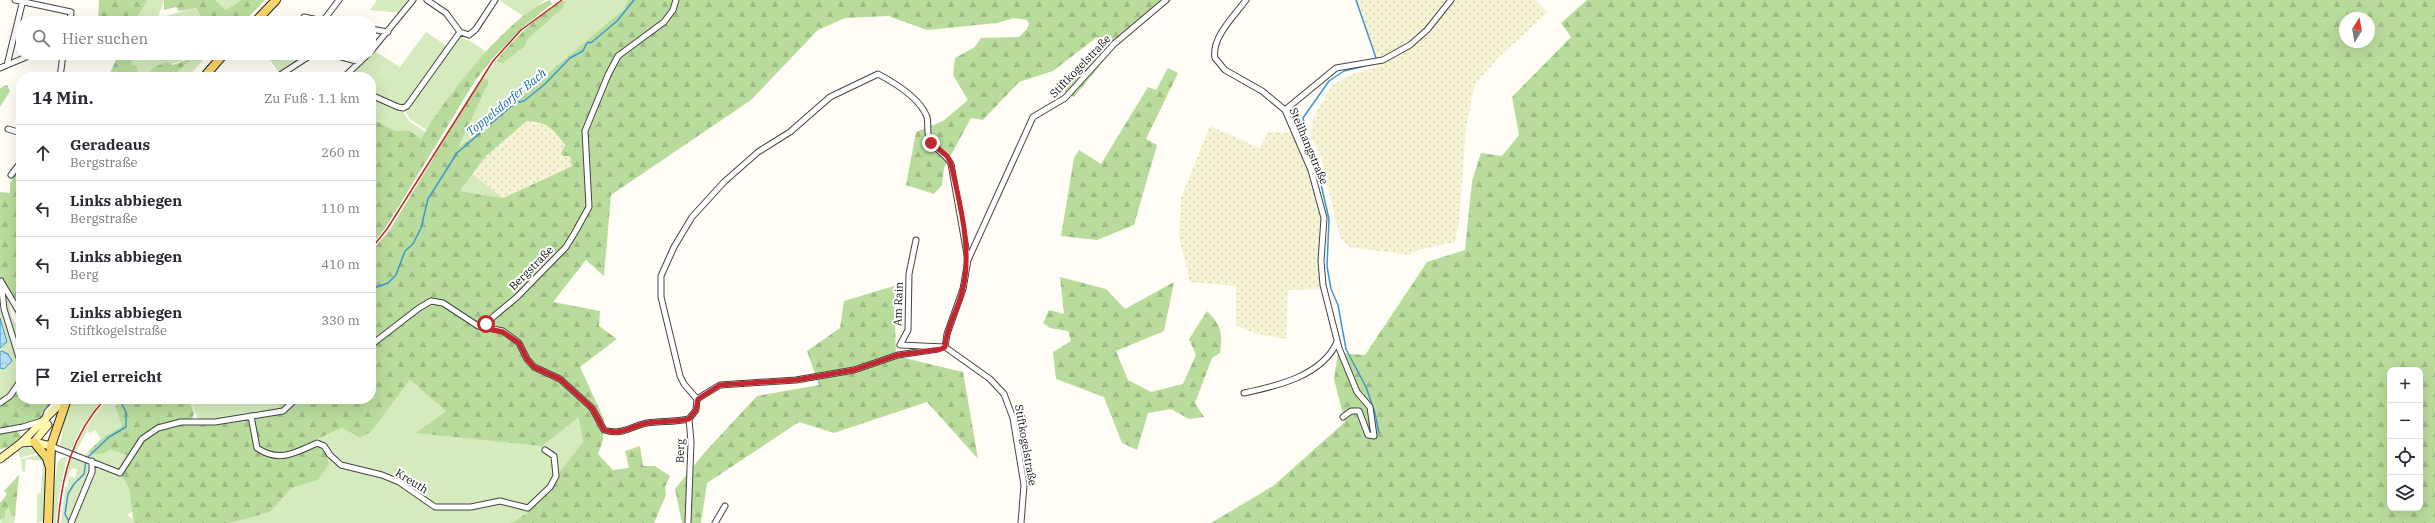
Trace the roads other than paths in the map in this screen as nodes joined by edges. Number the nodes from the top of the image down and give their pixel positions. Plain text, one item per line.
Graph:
1 (15, 0) edge
2 (276, 0) edge
3 (339, 0) edge
4 (413, 0) edge
5 (427, 0) edge
6 (495, 0) edge
7 (676, 0) edge
8 (1166, 0) edge
9 (1246, 0) edge
10 (1451, 0) edge
11 (23, 1) edge
12 (19, 16) edge
13 (71, 16) edge
14 (261, 16) edge
15 (328, 16) edge
16 (16, 29) edge
17 (376, 30) edge
18 (388, 32) junction
19 (460, 32) junction
20 (376, 45) edge
21 (19, 60) edge
22 (62, 60) edge
23 (219, 60) edge
24 (303, 60) edge
25 (353, 60) edge
26 (360, 62) joint
27 (7, 65) junction
28 (0, 68) edge
29 (61, 72) edge
30 (208, 72) edge
31 (285, 72) edge
32 (349, 72) edge
33 (376, 97) edge
34 (1278, 103) junction
35 (1291, 104) junction
36 (1285, 110) junction
37 (8, 129) dead end
38 (16, 131) edge
39 (16, 168) edge
40 (11, 175) dead end
41 (916, 240) dead end
42 (968, 260) junction
43 (0, 279) edge
44 (16, 306) edge
45 (485, 328) junction
46 (376, 341) edge
47 (1337, 342) junction
48 (945, 347) junction
49 (16, 348) edge
50 (16, 387) edge
51 (1244, 393) dead end
52 (698, 399) junction
53 (0, 403) edge
54 (54, 404) edge
55 (61, 404) edge
56 (64, 404) edge
57 (291, 404) edge
58 (250, 416) junction
59 (1343, 417) dead end
60 (689, 419) junction
61 (45, 420) junction
62 (0, 431) edge
63 (34, 442) junction
64 (21, 443) junction
65 (51, 446) junction
66 (545, 450) dead end
67 (0, 459) edge
68 (92, 461) junction
69 (50, 474) junction
70 (725, 506) dead end
71 (72, 522) edge
72 (48, 523) edge
73 (688, 523) edge
74 (715, 523) edge
75 (1021, 523) edge

1 - 11 street
2 - 14 main road
3 - 15 street
4 - 18 street
5 - 19 street
6 - 19 street
7 - 45 street, Bergstraße
8 - 42 street, Stiftkogelstraße
9 - 34 street, Steilhangstraße
10 - 35 street
11 - 12 street
11 - 13 street
16 - 27 street
17 - 18 street
18 - 20 street
19 - 33 street
21 - 27 street
22 - 29 street
23 - 30 main road
24 - 31 street
25 - 26 street
26 - 32 street
27 - 28 street
34 - 35 street
34 - 36 street, Steilhangstraße
35 - 36 street
36 - 47 street, Steilhangstraße
37 - 38 street
39 - 40 street
41 - 48 street, Am Rain
42 - 48 street, Stiftkogelstraße
42 - 52 street, Stiftkogelstraße
43 - 44 street
43 - 49 street
45 - 46 street
45 - 60 street
47 - 51 street
47 - 59 street, Steilhangstraße
48 - 52 street
48 - 75 street, Stiftkogelstraße
50 - 53 street
52 - 60 street
54 - 61 street
55 - 61 main road
56 - 65 main road
57 - 58 street
58 - 66 street, Kreuth
58 - 68 street
60 - 73 street, Berg
61 - 62 street
61 - 63 main road
61 - 64 main road
63 - 64 main road
63 - 65 main road
63 - 69 main road
64 - 67 main road
65 - 68 street
65 - 69 main road
68 - 71 street
69 - 72 main road
70 - 74 street

